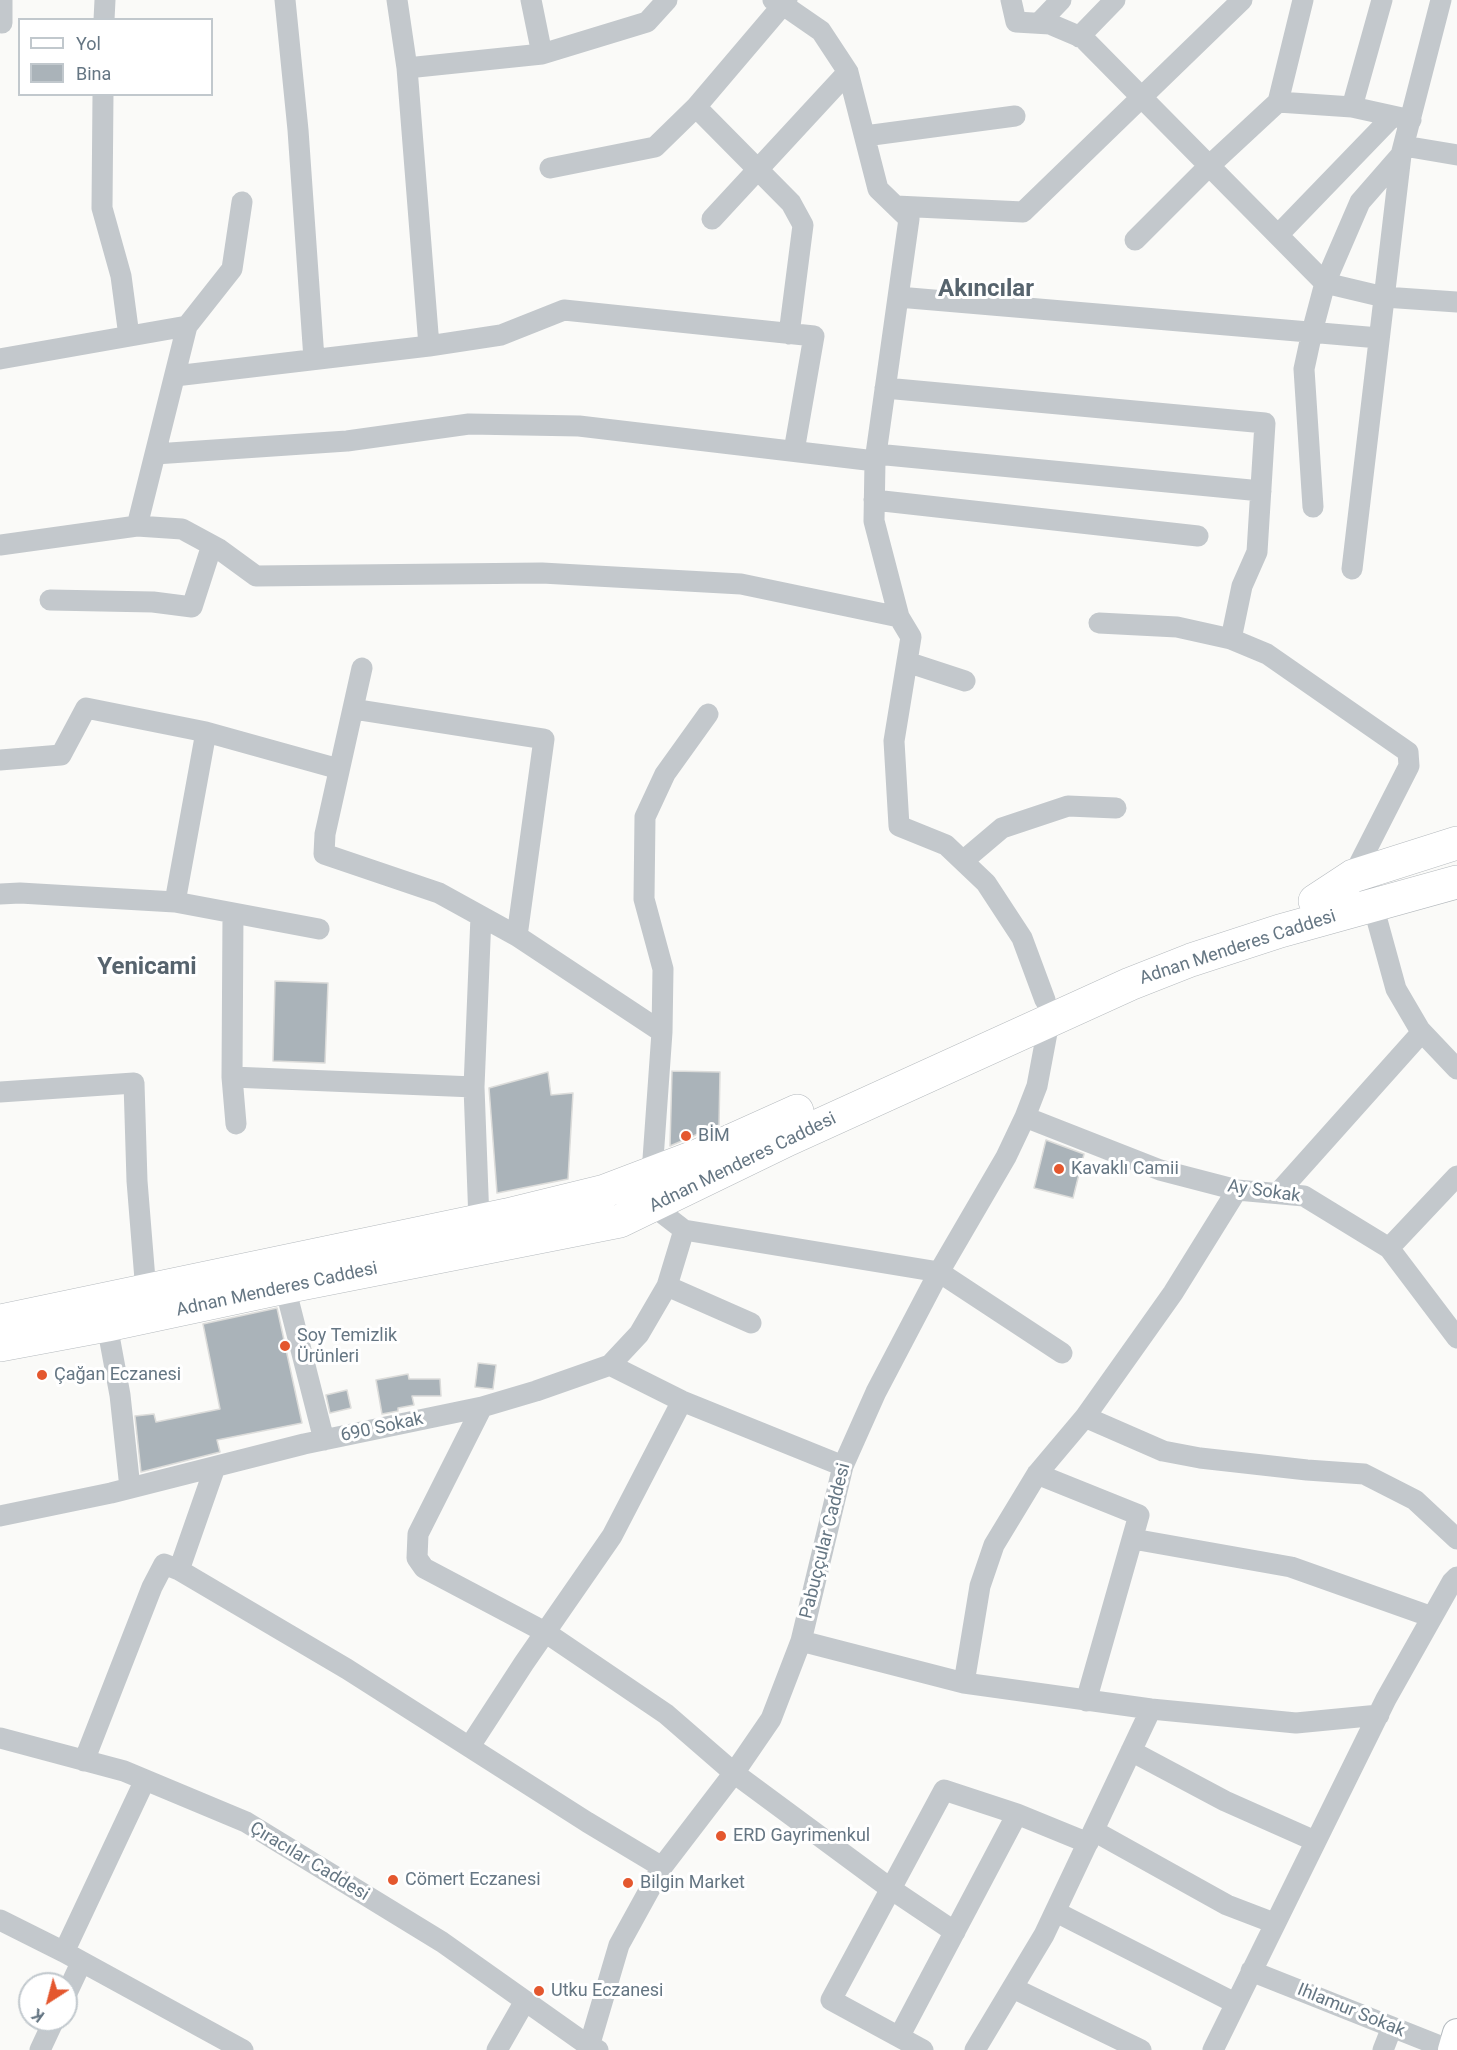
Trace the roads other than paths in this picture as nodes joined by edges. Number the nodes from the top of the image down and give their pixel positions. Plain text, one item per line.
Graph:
1 (2, 0) edge
2 (105, 0) edge
3 (285, 0) edge
4 (398, 0) edge
5 (531, 0) edge
6 (667, 0) edge
7 (1011, 0) edge
8 (1061, 0) edge
9 (1115, 0) edge
10 (1242, 0) edge
11 (1303, 0) edge
12 (1382, 0) edge
13 (1441, 0) edge
14 (781, 1) edge
15 (104, 18) edge
16 (1039, 23) junction
17 (7, 24) edge
18 (1079, 37) junction
19 (542, 54) junction
20 (407, 68) junction
21 (848, 72) junction
22 (103, 96) edge
23 (1141, 99) junction
24 (1278, 102) junction
25 (696, 107) junction
26 (1352, 107) junction
27 (1015, 116) dead end
28 (1402, 118) junction
29 (864, 136) junction
30 (1402, 151) junction
31 (1457, 155) edge
32 (1209, 166) junction
33 (550, 168) dead end
34 (758, 169) junction
35 (242, 202) dead end
36 (896, 206) junction
37 (712, 219) dead end
38 (1278, 235) junction
39 (1135, 240) dead end
40 (1325, 283) junction
41 (898, 297) junction
42 (1384, 297) junction
43 (1457, 302) edge
44 (187, 326) junction
45 (1312, 332) junction
46 (789, 333) junction
47 (129, 336) junction
48 (1379, 338) junction
49 (429, 346) junction
50 (0, 359) edge
51 (314, 359) junction
52 (175, 376) junction
53 (885, 388) junction
54 (794, 451) junction
55 (155, 454) junction
56 (875, 457) junction
57 (1261, 491) junction
58 (874, 500) junction
59 (1313, 507) dead end
60 (137, 526) junction
61 (1198, 536) dead end
62 (0, 545) edge
63 (212, 545) junction
64 (1352, 569) dead end
65 (50, 600) dead end
66 (899, 616) junction
67 (1099, 623) dead end
68 (1231, 639) junction
69 (907, 662) junction
70 (362, 668) dead end
71 (965, 681) dead end
72 (353, 709) junction
73 (708, 714) dead end
74 (206, 732) junction
75 (0, 760) edge
76 (339, 769) junction
77 (1116, 808) dead end
78 (1457, 843) edge
79 (963, 861) junction
80 (1457, 863) edge
81 (1353, 876) junction
82 (1457, 882) edge
83 (0, 894) edge
84 (1457, 898) edge
85 (1315, 901) junction
86 (175, 902) junction
87 (1362, 910) junction
88 (233, 913) junction
89 (481, 916) junction
90 (319, 929) dead end
91 (516, 936) junction
92 (1047, 1011) junction
93 (662, 1032) junction
94 (1422, 1032) junction
95 (1457, 1069) edge
96 (232, 1077) junction
97 (474, 1087) junction
98 (0, 1092) edge
99 (1025, 1117) junction
100 (237, 1124) dead end
101 (652, 1173) junction
102 (1457, 1176) edge
103 (1237, 1190) junction
104 (1278, 1193) junction
105 (653, 1206) junction
106 (479, 1221) junction
107 (684, 1230) junction
108 (1389, 1248) junction
109 (939, 1272) junction
110 (667, 1286) junction
111 (285, 1287) junction
112 (146, 1292) junction
113 (0, 1321) edge
114 (751, 1323) dead end
115 (107, 1325) junction
116 (1457, 1338) edge
117 (0, 1345) edge
118 (1062, 1353) dead end
119 (610, 1365) junction
120 (682, 1401) junction
121 (482, 1407) junction
122 (1085, 1417) junction
123 (324, 1440) junction
124 (843, 1466) junction
125 (215, 1467) junction
126 (1037, 1474) junction
127 (129, 1488) junction
128 (0, 1516) edge
129 (1132, 1539) junction
130 (1457, 1539) edge
131 (179, 1570) junction
132 (1457, 1577) edge
133 (1432, 1617) junction
134 (545, 1632) junction
135 (801, 1641) junction
136 (964, 1683) junction
137 (1086, 1701) junction
138 (1151, 1709) junction
139 (1378, 1715) junction
140 (0, 1738) edge
141 (470, 1746) junction
142 (1131, 1751) junction
143 (84, 1761) junction
144 (734, 1773) junction
145 (145, 1780) junction
146 (1017, 1814) junction
147 (1091, 1837) junction
148 (1315, 1841) junction
149 (662, 1867) junction
150 (891, 1889) junction
151 (1056, 1912) junction
152 (0, 1920) edge
153 (1274, 1923) junction
154 (955, 1932) junction
155 (73, 1958) junction
156 (1251, 1971) junction
157 (70, 1972) edge
158 (1013, 1988) junction
159 (525, 2001) junction
160 (1235, 2003) junction
161 (1392, 2027) junction
162 (48, 2032) edge
163 (1457, 2033) edge
164 (899, 2037) junction
165 (591, 2049) edge
166 (40, 2050) edge
167 (243, 2050) edge
168 (497, 2050) edge
169 (923, 2050) edge
170 (975, 2050) edge
171 (1142, 2050) edge
172 (1213, 2050) edge
173 (1383, 2050) edge
174 (1451, 2050) edge

1 - 17 street
2 - 15 street
3 - 51 street
4 - 20 street
5 - 19 street
6 - 19 street
7 - 16 street
8 - 16 street
9 - 18 street
10 - 23 street
11 - 24 street
12 - 26 street
13 - 28 street
14 - 21 street
14 - 25 street
16 - 18 street
18 - 23 street
19 - 20 street
20 - 49 street
21 - 29 street
21 - 34 street
22 - 47 street
23 - 32 street
23 - 36 street
24 - 26 street
24 - 32 street
25 - 33 street
25 - 34 street
26 - 28 street
27 - 29 street
28 - 30 street
28 - 38 street
29 - 36 street
30 - 31 street
30 - 40 street
30 - 42 street
32 - 38 street
32 - 39 street
34 - 37 street
34 - 46 street
35 - 44 street
36 - 41 street
38 - 40 street
40 - 42 street
40 - 45 street
41 - 45 street
41 - 53 street
42 - 43 street
42 - 48 street
44 - 47 street
44 - 52 street
45 - 48 street
45 - 59 street
46 - 49 street
46 - 54 street
47 - 50 street
48 - 64 street
49 - 51 street
51 - 52 street
52 - 55 street
53 - 56 street
53 - 57 street
54 - 55 street
54 - 56 street
55 - 60 street
56 - 57 street
56 - 58 street
57 - 68 street
58 - 61 street
58 - 66 street
60 - 62 street
60 - 63 street
63 - 65 street
63 - 66 street
66 - 69 street
67 - 68 street
68 - 81 street
69 - 71 street
69 - 79 street
70 - 72 street
72 - 76 street
72 - 91 street
73 - 93 street
74 - 75 street
74 - 76 street
74 - 86 street
76 - 89 street
77 - 79 street
78 - 81 main road
79 - 92 street
80 - 85 main road, Adnan Menderes Caddesi
81 - 85 main road
82 - 87 main road, Adnan Menderes Caddesi
83 - 86 street
84 - 87 main road
85 - 92 main road, Adnan Menderes Caddesi
86 - 88 street
87 - 92 main road, Adnan Menderes Caddesi
87 - 94 street
88 - 90 street
88 - 96 street
89 - 91 street
89 - 97 street
91 - 93 street
92 - 99 street, Pabuççular Caddesi
92 - 101 main road, Adnan Menderes Caddesi
92 - 105 main road, Adnan Menderes Caddesi
93 - 101 street
94 - 95 street
94 - 104 street
96 - 97 street
96 - 100 street
97 - 106 street
98 - 112 street
99 - 103 street, Ay Sokak
99 - 109 street, Pabuççular Caddesi
101 - 106 main road, Adnan Menderes Caddesi
102 - 108 street
103 - 104 street, Ay Sokak
103 - 122 street
104 - 108 street, Ay Sokak
105 - 107 street
105 - 111 main road, Adnan Menderes Caddesi
106 - 112 main road, Adnan Menderes Caddesi
107 - 109 street
107 - 110 street, 690 Sokak
108 - 116 street, Ay Sokak
109 - 118 street
109 - 124 street, Pabuççular Caddesi
110 - 114 street
110 - 119 street, 690 Sokak
111 - 115 main road, Adnan Menderes Caddesi
111 - 123 street
112 - 113 main road, Adnan Menderes Caddesi
115 - 117 main road, Adnan Menderes Caddesi
115 - 127 street
119 - 120 street
119 - 121 street, 690 Sokak
120 - 124 street
120 - 134 street
121 - 123 street, 690 Sokak
121 - 134 street
122 - 126 street
122 - 130 street
123 - 125 street, 690 Sokak
124 - 135 street, Pabuççular Caddesi
125 - 127 street, 690 Sokak
125 - 131 street
126 - 129 street
126 - 136 street
127 - 128 street, 690 Sokak
129 - 133 street
129 - 137 street
131 - 141 street
131 - 143 street
132 - 133 street
133 - 139 street
134 - 141 street
134 - 144 street
135 - 136 street
135 - 144 street, Pabuççular Caddesi
136 - 137 street
137 - 138 street
138 - 139 street
138 - 142 street
139 - 148 street
140 - 143 street, Çıracılar Caddesi
141 - 149 street
142 - 147 street
142 - 148 street
143 - 145 street, Çıracılar Caddesi
144 - 149 street, Pabuççular Caddesi
144 - 150 street
145 - 155 street
145 - 159 street, Çıracılar Caddesi
146 - 147 street
146 - 150 street
146 - 154 street
147 - 151 street
147 - 153 street
148 - 153 street
149 - 165 street, Pabuççular Caddesi
150 - 154 street
150 - 164 street
151 - 158 street
151 - 160 street
152 - 155 street
153 - 156 street
154 - 164 street
155 - 157 street
155 - 167 street
156 - 160 street
156 - 161 street, Ihlamur Sokak
158 - 170 street
158 - 171 street
159 - 165 street, Çıracılar Caddesi
159 - 168 street
160 - 172 street
161 - 173 street
161 - 174 street, Ihlamur Sokak
162 - 166 street
163 - 174 main road
164 - 169 street

